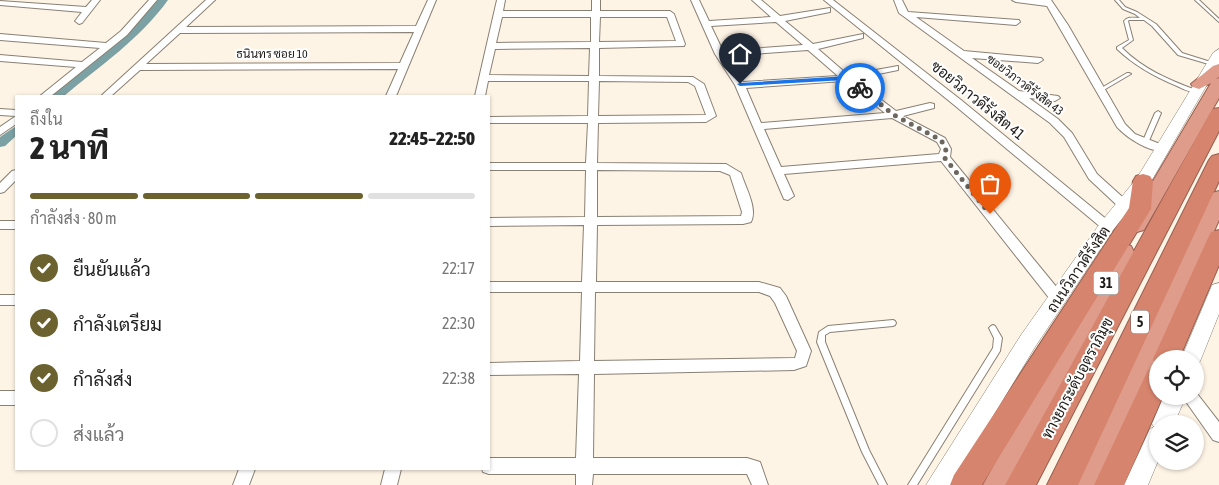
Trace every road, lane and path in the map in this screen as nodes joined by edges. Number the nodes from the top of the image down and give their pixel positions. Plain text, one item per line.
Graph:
1 (96, 0) edge
2 (153, 0) edge
3 (212, 0) edge
4 (432, 0) edge
5 (501, 0) edge
6 (596, 0) edge
7 (695, 0) edge
8 (756, 0) edge
9 (894, 0) edge
10 (898, 0) edge
11 (1016, 0) edge
12 (1117, 0) edge
13 (1197, 0) edge
14 (1048, 2) edge
15 (0, 3) edge
16 (828, 5) edge
17 (88, 10) junction
18 (498, 14) junction
19 (595, 14) junction
20 (906, 14) junction
21 (780, 19) junction
22 (1145, 19) junction
23 (79, 21) dead end
24 (1219, 21) edge
25 (1016, 22) dead end
26 (706, 24) junction
27 (421, 29) junction
28 (178, 30) junction
29 (860, 36) dead end
30 (0, 37) edge
31 (595, 45) junction
32 (109, 46) junction
33 (491, 46) junction
34 (813, 47) junction
35 (720, 54) junction
36 (961, 54) junction
37 (0, 58) edge
38 (1038, 60) dead end
39 (86, 65) junction
40 (404, 66) junction
41 (140, 67) junction
42 (895, 68) dead end
43 (1129, 74) dead end
44 (1210, 74) edge
45 (484, 78) junction
46 (594, 78) junction
47 (846, 78) junction
48 (740, 84) junction
49 (1100, 90) junction
50 (1017, 94) junction
51 (46, 95) edge
52 (107, 95) edge
53 (391, 95) edge
54 (480, 95) edge
55 (1055, 98) dead end
56 (930, 106) dead end
57 (0, 112) edge
58 (15, 113) edge
59 (1158, 113) dead end
60 (1219, 113) edge
61 (894, 115) junction
62 (593, 119) junction
63 (15, 120) edge
64 (490, 120) edge
65 (757, 126) junction
66 (0, 132) edge
67 (1145, 143) junction
68 (1161, 148) junction
69 (944, 157) junction
70 (1219, 160) edge
71 (490, 166) edge
72 (592, 166) junction
73 (776, 171) junction
74 (15, 175) edge
75 (1143, 181) junction
76 (0, 189) edge
77 (788, 196) dead end
78 (1219, 198) edge
79 (1124, 205) junction
80 (490, 222) edge
81 (591, 222) junction
82 (0, 225) edge
83 (15, 225) edge
84 (1107, 226) junction
85 (1219, 238) edge
86 (589, 286) junction
87 (490, 288) edge
88 (1219, 290) edge
89 (0, 300) edge
90 (15, 300) edge
91 (1064, 308) junction
92 (893, 324) dead end
93 (994, 328) dead end
94 (1171, 347) edge
95 (1195, 350) edge
96 (587, 368) junction
97 (490, 369) edge
98 (0, 398) edge
99 (15, 398) edge
100 (1149, 398) edge
101 (1197, 405) edge
102 (1219, 435) edge
103 (1149, 456) edge
104 (490, 466) edge
105 (585, 468) junction
106 (247, 470) edge
107 (392, 470) edge
108 (241, 485) edge
109 (388, 485) edge
110 (584, 485) edge
111 (760, 485) edge
112 (883, 485) edge
113 (912, 485) edge
114 (938, 485) edge
115 (965, 485) edge
116 (997, 485) edge
117 (1020, 485) edge
118 (1062, 485) edge
119 (1084, 485) edge
120 (1109, 485) edge
121 (1136, 485) edge

1 - 17 street
2 - 32 street
3 - 28 street
4 - 27 street
5 - 18 street
6 - 19 street
7 - 26 street
8 - 21 street
9 - 10 lane
10 - 20 street, ซอยวิภาวดีรังสิต 43
11 - 14 street
12 - 22 lane
13 - 24 lane
14 - 49 street
15 - 17 street
16 - 21 street
16 - 84 street, ซอยวิภาวดีรังสิต 41
17 - 23 street
18 - 19 street
18 - 33 street
19 - 31 street
19 - 31 street
20 - 25 street
20 - 36 street, ซอยวิภาวดีรังสิต 43
21 - 26 street
21 - 34 street
22 - 44 lane
22 - 44 lane
26 - 35 street
27 - 28 street
27 - 40 street
28 - 41 street
29 - 34 street
30 - 32 street
31 - 33 street
31 - 46 street
32 - 39 street
33 - 45 street
34 - 35 street
34 - 47 street
35 - 48 street
36 - 38 street
36 - 50 street, ซอยวิภาวดีรังสิต 43
37 - 39 street
39 - 51 street
40 - 41 street, ธนินทร ซอย 10
40 - 53 street
41 - 52 street
42 - 47 street
43 - 49 lane
44 - 68 main road, ถนนวิภาวดีรังสิต / 31
44 - 116 highway, ถนนวิภาวดีรังสิต / 31
45 - 46 street
45 - 54 street
46 - 62 street
46 - 62 street
47 - 48 street
47 - 61 street
48 - 65 street
49 - 67 street
50 - 55 street
50 - 79 street, ซอยวิภาวดีรังสิต 43
56 - 61 street
57 - 58 street
59 - 67 lane
60 - 117 highway, ทางยกระดับอุตราภิมุข / 5
61 - 65 street
61 - 69 street
62 - 64 street
62 - 72 street
63 - 66 street
65 - 73 street
67 - 68 street
68 - 75 main road, ถนนวิภาวดีรังสิต / 31
69 - 73 street
69 - 91 street
70 - 118 highway, ทางยกระดับอุตราภิมุข / 5
71 - 72 street
72 - 81 street
72 - 81 street
73 - 77 street
74 - 76 street
75 - 79 main road, ถนนวิภาวดีรังสิต / 31
75 - 91 highway, 31
78 - 119 highway
79 - 84 main road, ถนนวิภาวดีรังสิต / 31
80 - 81 street
81 - 86 street
82 - 83 street
84 - 91 main road, ถนนวิภาวดีรังสิต / 31
85 - 94 highway
86 - 87 street
86 - 96 street
86 - 96 street
88 - 95 main road
89 - 90 street
91 - 114 main road, ถนนวิภาวดีรังสิต / 31
91 - 115 highway, 31
92 - 112 lane
93 - 113 lane
96 - 97 street
96 - 105 street
98 - 99 street
100 - 120 highway
101 - 102 street
103 - 121 main road
104 - 105 street
105 - 110 street
105 - 111 street
106 - 108 street
107 - 109 street

